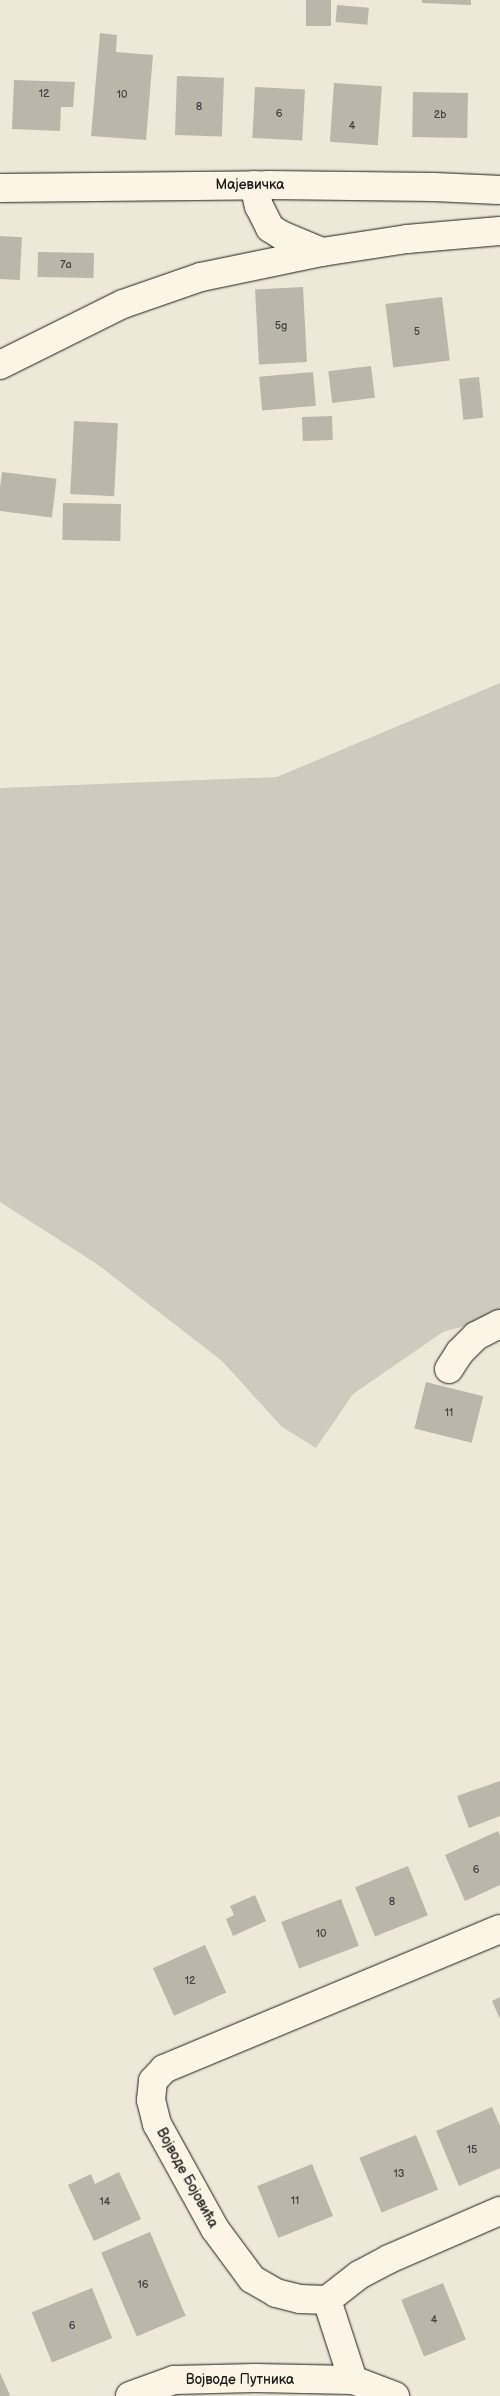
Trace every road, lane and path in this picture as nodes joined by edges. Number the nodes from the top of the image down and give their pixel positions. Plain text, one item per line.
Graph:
1 (254, 185) junction
2 (0, 188) edge
3 (500, 190) edge
4 (500, 230) edge
5 (322, 252) junction
6 (0, 365) edge
7 (500, 1324) edge
8 (449, 1370) dead end
9 (500, 1929) edge
10 (500, 2211) edge
11 (326, 2300) junction
12 (353, 2380) junction
13 (130, 2396) edge
14 (396, 2396) edge

1 - 2 street, Мајевичка
1 - 3 street, Мајевичка
1 - 5 street
4 - 5 street
5 - 6 street
7 - 8 street
9 - 11 street, Војводе Бојовића
10 - 11 street
11 - 12 street
12 - 13 street, Војводе Путника
12 - 14 street, Војводе Путника

